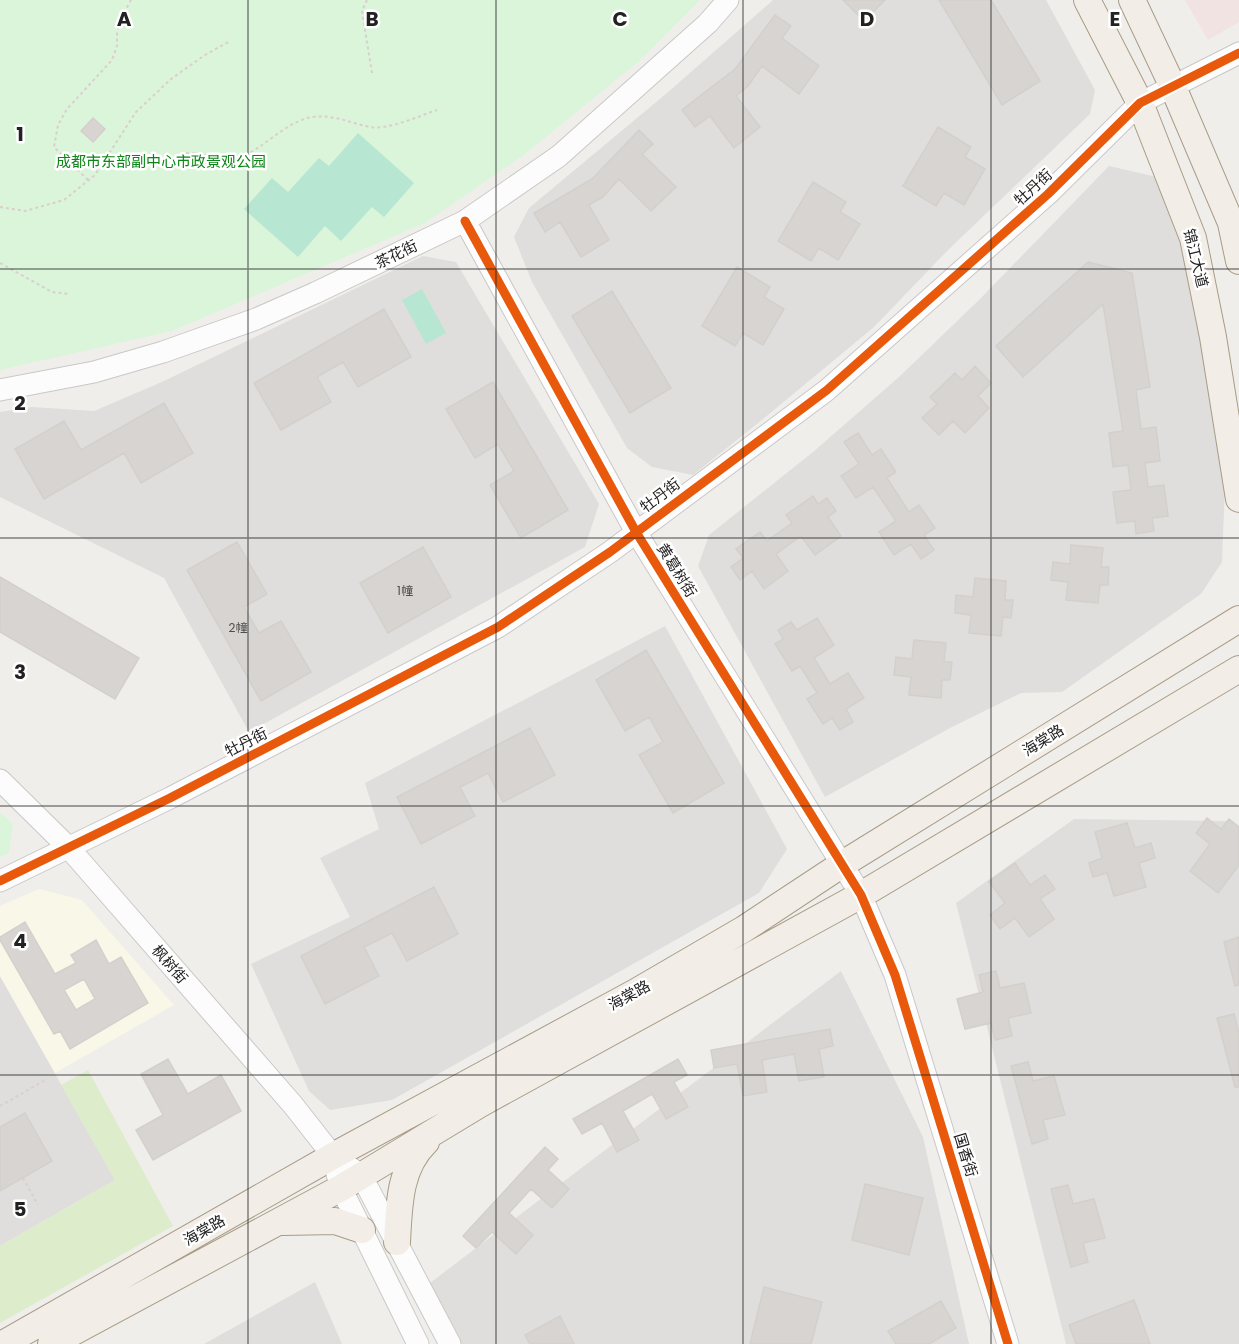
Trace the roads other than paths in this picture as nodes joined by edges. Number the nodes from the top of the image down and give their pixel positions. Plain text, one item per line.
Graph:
1 (728, 0) edge
2 (1087, 0) edge
3 (1132, 0) edge
4 (1239, 53) edge
5 (1173, 87) junction
6 (1140, 103) junction
7 (465, 221) junction
8 (1239, 261) edge
9 (0, 390) edge
10 (1239, 499) edge
11 (636, 532) junction
12 (1239, 619) edge
13 (1239, 669) edge
14 (0, 780) edge
15 (68, 847) junction
16 (841, 865) junction
17 (0, 881) edge
18 (861, 895) junction
19 (442, 1127) junction
20 (333, 1156) junction
21 (351, 1182) junction
22 (277, 1222) junction
23 (362, 1230) junction
24 (397, 1242) junction
25 (3, 1344) edge
26 (51, 1344) edge
27 (418, 1344) edge
28 (450, 1344) edge
29 (1008, 1344) edge

1 - 7 street, 茶花街
2 - 6 main road, 锦江大道
3 - 5 main road
4 - 5 street, 牡丹街
5 - 6 street, 牡丹街
5 - 8 main road
6 - 10 main road, 锦江大道
6 - 11 street, 牡丹街
7 - 9 street, 茶花街
7 - 11 street, 黄葛树街
11 - 15 street, 牡丹街
11 - 16 street, 黄葛树街
12 - 16 main road, 海棠路
13 - 18 main road, 海棠路
14 - 15 street, 枫树街
15 - 17 street, 牡丹街
15 - 20 street, 枫树街
16 - 18 street, 黄葛树街
16 - 20 main road, 海棠路
18 - 19 main road, 海棠路
18 - 29 street, 国香街
19 - 21 main road, 海棠路
19 - 24 main road
20 - 21 street, 枫树街
20 - 25 main road, 海棠路
21 - 22 main road, 海棠路
21 - 23 street, 枫树街
21 - 24 street, 枫树街
22 - 23 main road
22 - 26 main road, 海棠路
23 - 27 street, 枫树街
24 - 28 street, 枫树街

